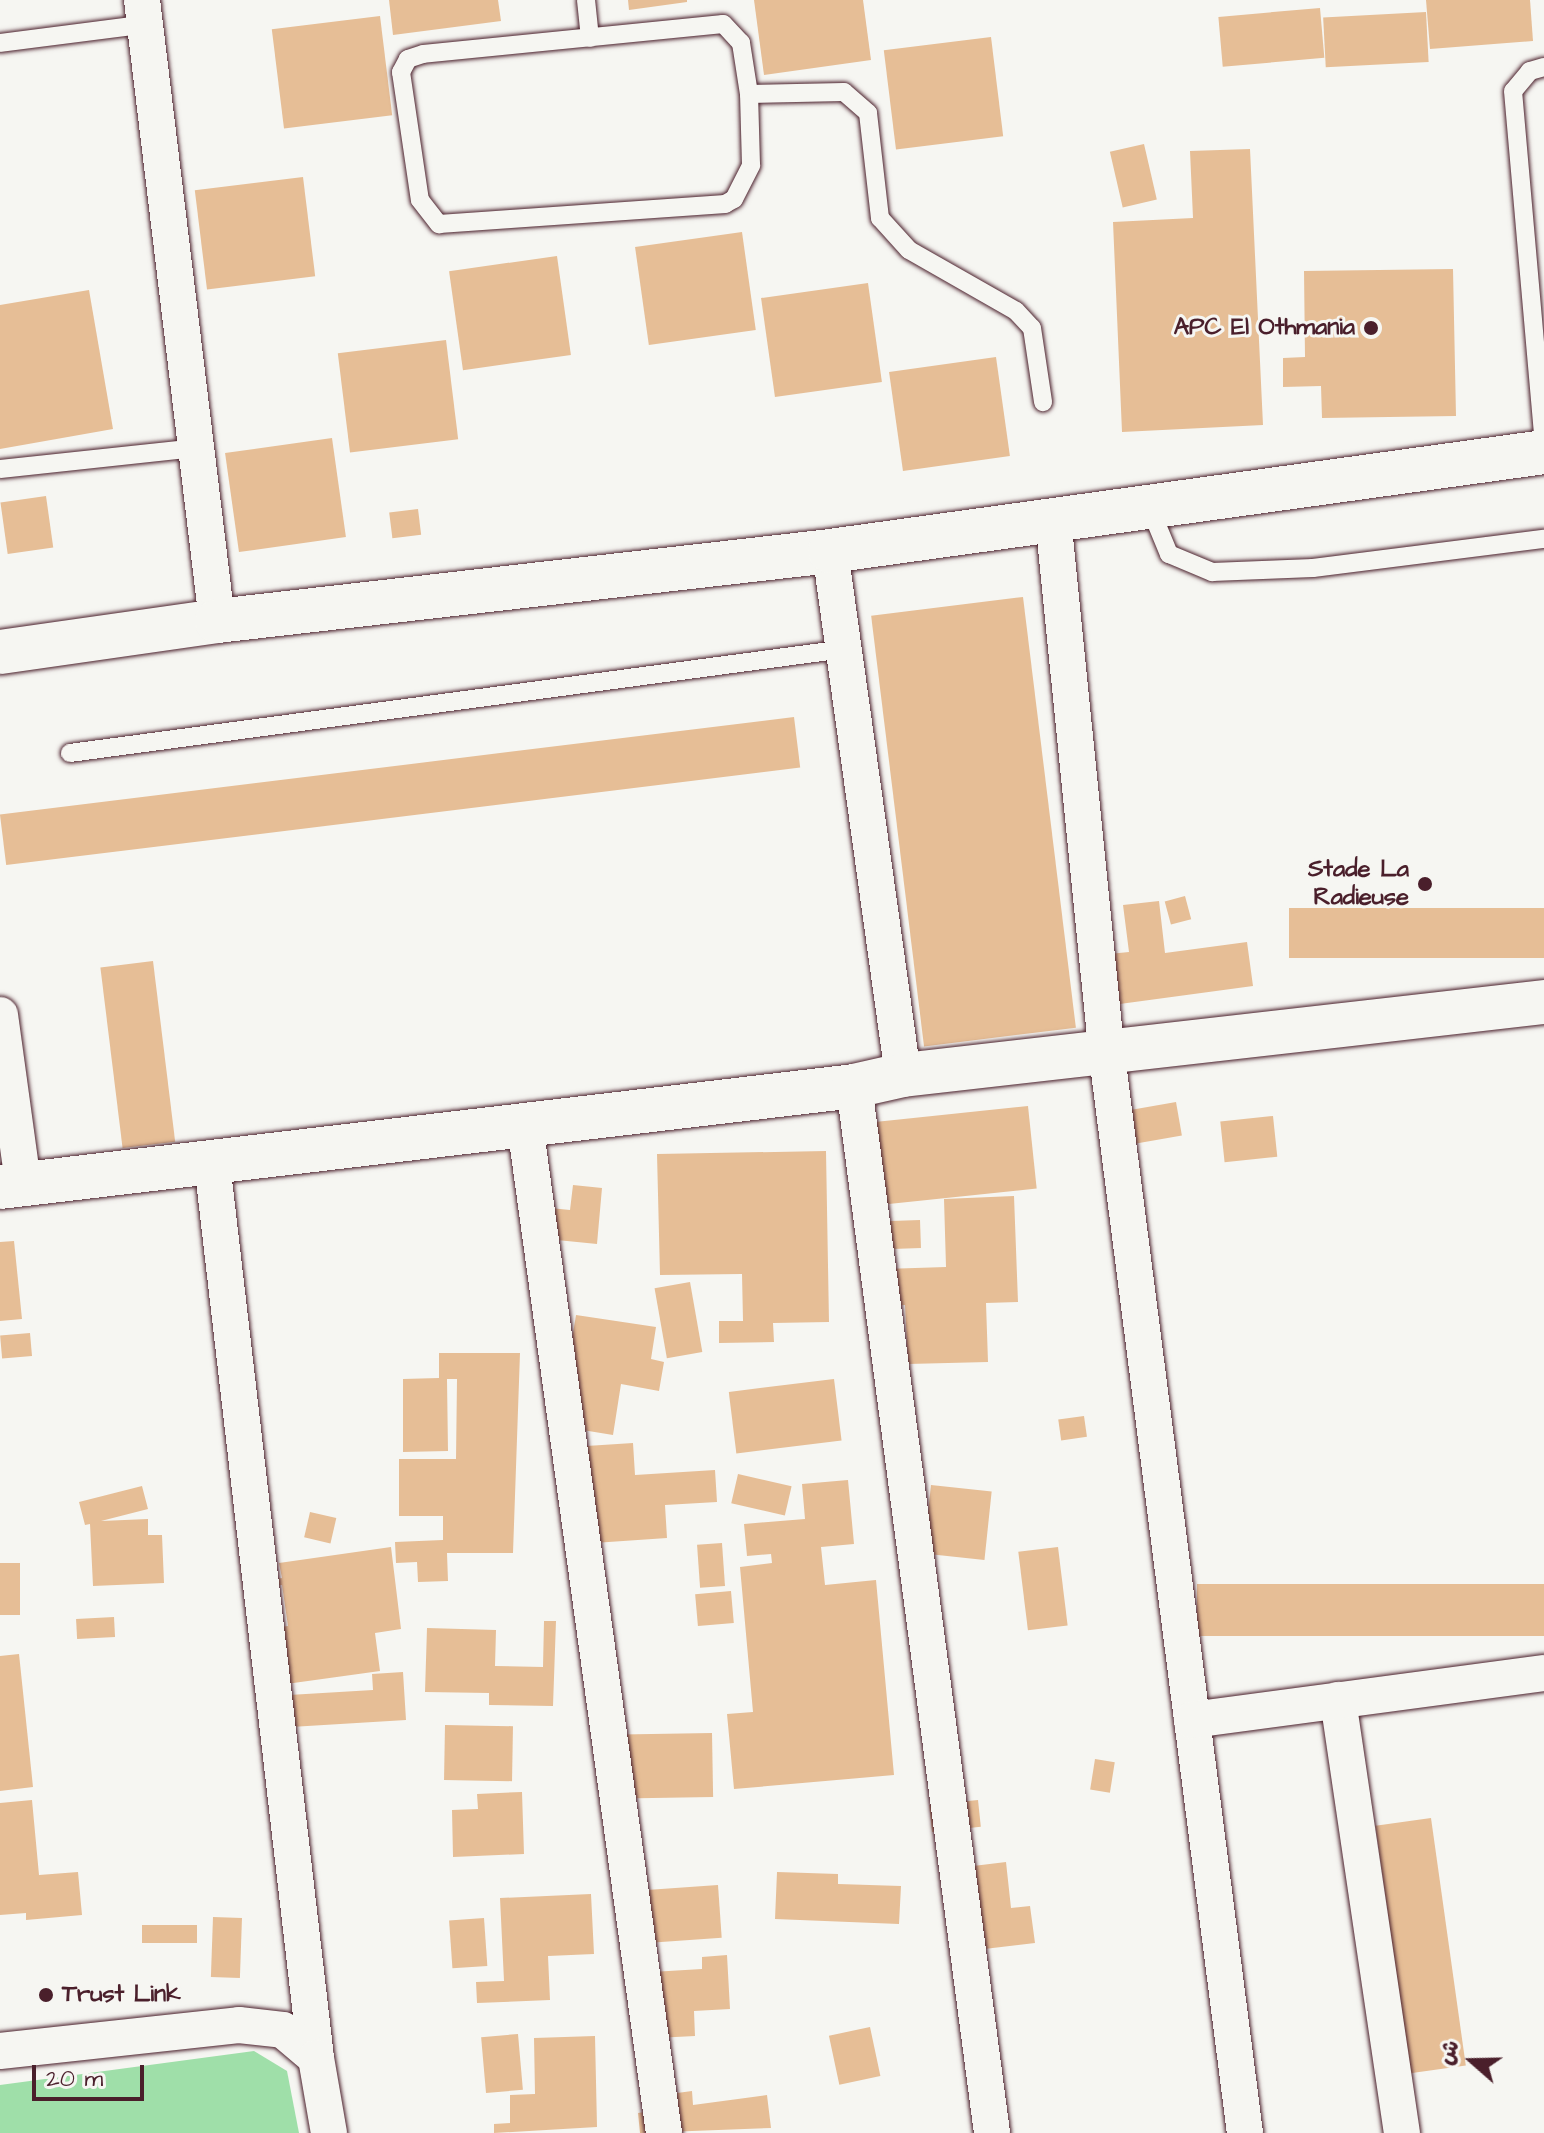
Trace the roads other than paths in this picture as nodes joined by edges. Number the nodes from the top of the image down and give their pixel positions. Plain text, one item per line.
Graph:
1 (586, 0) edge
2 (146, 12) edge
3 (590, 38) junction
4 (0, 43) edge
5 (1544, 67) edge
6 (749, 94) junction
7 (1043, 402) dead end
8 (1544, 443) edge
9 (198, 448) junction
10 (1544, 452) edge
11 (0, 469) edge
12 (1149, 505) junction
13 (1053, 518) junction
14 (1544, 539) edge
15 (830, 551) junction
16 (217, 621) junction
17 (844, 649) junction
18 (0, 652) edge
19 (70, 753) dead end
20 (1544, 1002) edge
21 (0, 1015) edge
22 (1107, 1056) junction
23 (903, 1075) junction
24 (854, 1086) junction
25 (525, 1125) junction
26 (212, 1163) junction
27 (12, 1186) edge
28 (1544, 1673) edge
29 (1338, 1700) junction
30 (1192, 1720) junction
31 (0, 2051) edge
32 (316, 2058) junction
33 (329, 2133) edge
34 (664, 2133) edge
35 (992, 2133) edge
36 (1245, 2133) edge
37 (1402, 2133) edge

1 - 3 lane
2 - 4 lane
2 - 9 street
3 - 6 lane
3 - 6 lane
5 - 8 lane
6 - 7 lane
9 - 11 lane
9 - 16 street
10 - 12 street
12 - 13 street
12 - 14 lane
13 - 15 street
13 - 22 street
15 - 16 street
15 - 17 street
16 - 18 street
17 - 19 lane
17 - 23 street
20 - 22 street
21 - 27 street
22 - 23 street
22 - 30 street
23 - 24 street
24 - 25 street
24 - 35 street
25 - 26 street
25 - 34 street
26 - 27 street
26 - 32 street
28 - 29 street
29 - 30 street
29 - 37 street
30 - 36 street
31 - 32 street
32 - 33 street

